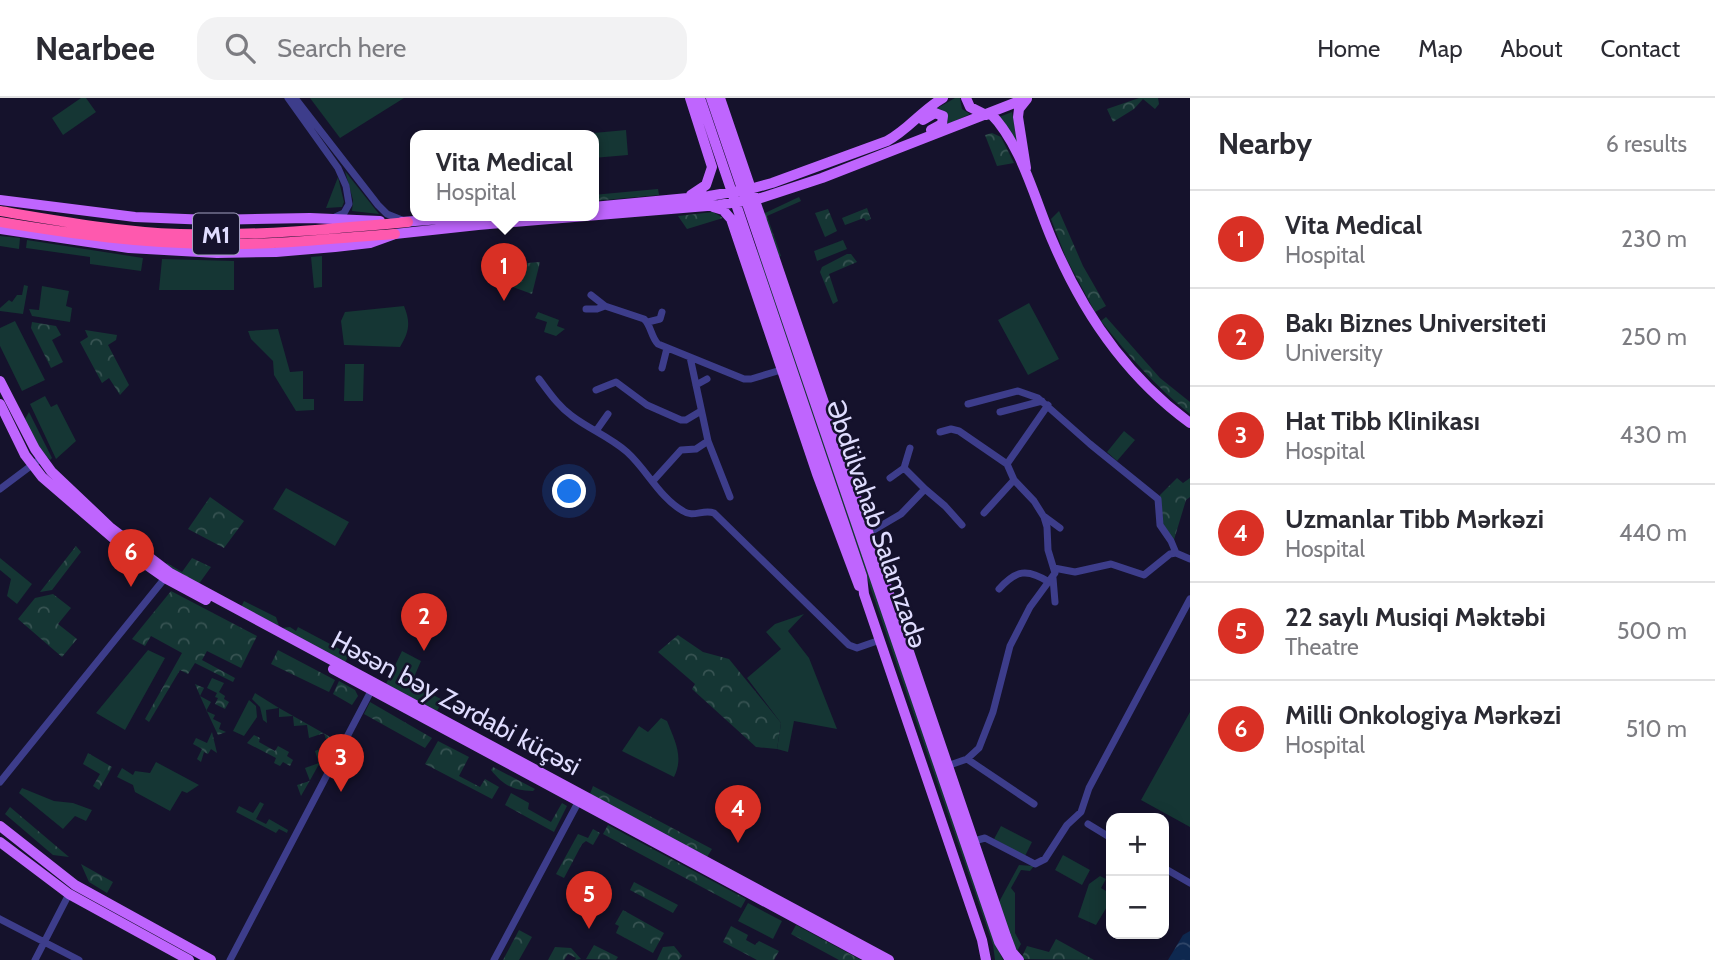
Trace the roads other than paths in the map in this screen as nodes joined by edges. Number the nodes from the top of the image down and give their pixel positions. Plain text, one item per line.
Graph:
1 (288, 98) edge
2 (295, 98) edge
3 (690, 98) edge
4 (700, 98) edge
5 (710, 98) edge
6 (720, 98) edge
7 (943, 98) edge
8 (966, 98) edge
9 (1027, 98) edge
10 (988, 114) junction
11 (902, 133) junction
12 (735, 141) junction
13 (326, 146) junction
14 (707, 148) junction
15 (1023, 162) junction
16 (822, 178) junction
17 (768, 190) junction
18 (752, 194) junction
19 (685, 198) junction
20 (0, 200) edge
21 (599, 206) edge
22 (706, 206) junction
23 (0, 211) edge
24 (599, 216) edge
25 (330, 218) junction
26 (23, 220) junction
27 (423, 221) edge
28 (539, 221) edge
29 (0, 222) edge
30 (412, 222) junction
31 (0, 229) edge
32 (395, 234) junction
33 (768, 242) junction
34 (742, 252) junction
35 (591, 295) dead end
36 (605, 306) junction
37 (586, 309) dead end
38 (662, 312) dead end
39 (648, 323) junction
40 (788, 341) junction
41 (667, 348) junction
42 (690, 357) junction
43 (662, 368) dead end
44 (781, 370) junction
45 (539, 379) dead end
46 (707, 379) dead end
47 (0, 382) edge
48 (696, 385) junction
49 (596, 390) dead end
50 (1045, 403) junction
51 (0, 404) edge
52 (968, 404) dead end
53 (701, 411) junction
54 (1000, 412) dead end
55 (608, 414) dead end
56 (1190, 423) edge
57 (597, 431) junction
58 (940, 432) dead end
59 (708, 441) junction
60 (910, 448) dead end
61 (33, 457) junction
62 (1007, 464) junction
63 (904, 468) junction
64 (891, 478) dead end
65 (1014, 480) junction
66 (653, 481) junction
67 (0, 489) edge
68 (925, 489) junction
69 (730, 497) dead end
70 (984, 513) dead end
71 (1044, 517) junction
72 (962, 525) dead end
73 (1060, 528) dead end
74 (867, 534) junction
75 (1176, 553) junction
76 (1190, 559) edge
77 (1054, 568) junction
78 (165, 578) junction
79 (1051, 580) junction
80 (999, 589) dead end
81 (864, 594) junction
82 (1190, 599) edge
83 (1055, 601) dead end
84 (880, 640) junction
85 (371, 691) junction
86 (439, 722) junction
87 (967, 758) junction
88 (947, 766) junction
89 (0, 782) edge
90 (580, 798) junction
91 (1034, 804) dead end
92 (1088, 824) dead end
93 (0, 826) edge
94 (1106, 835) edge
95 (974, 841) junction
96 (0, 842) edge
97 (1169, 871) edge
98 (1190, 883) edge
99 (69, 894) junction
100 (0, 919) edge
101 (44, 941) junction
102 (35, 960) edge
103 (79, 960) edge
104 (189, 960) edge
105 (211, 960) edge
106 (230, 960) edge
107 (494, 960) edge
108 (873, 960) edge
109 (889, 960) edge
110 (986, 960) edge
111 (1010, 960) edge
112 (1019, 960) edge

1 - 13 street
2 - 13 street
3 - 14 main road
4 - 40 main road, Əbdülvahab Salamzadə
5 - 40 main road, Əbdülvahab Salamzadə
6 - 12 main road, Əbdülvahab Salamzadə
7 - 11 main road
8 - 10 main road
9 - 10 main road
9 - 15 main road
10 - 15 main road
10 - 16 main road
11 - 16 main road
11 - 17 main road
12 - 14 main road
12 - 18 main road, Əbdülvahab Salamzadə
13 - 25 street
13 - 30 street
14 - 19 main road
15 - 56 main road
16 - 17 main road
17 - 18 main road
18 - 19 main road
18 - 22 main road
18 - 33 main road, Əbdülvahab Salamzadə
19 - 21 main road
20 - 25 main road
22 - 24 main road
22 - 34 main road, Əbdülvahab Salamzadə
23 - 26 highway, M1
25 - 30 main road
26 - 29 highway, M1
26 - 30 highway, M1
26 - 32 highway, M1
27 - 30 main road
28 - 32 main road
31 - 32 main road
33 - 34 main road
33 - 74 main road, Əbdülvahab Salamzadə
34 - 44 main road, Əbdülvahab Salamzadə
35 - 36 street
36 - 37 street
36 - 39 street
38 - 39 street
39 - 41 street
40 - 81 main road, Əbdülvahab Salamzadə
40 - 111 main road, Əbdülvahab Salamzadə
41 - 42 street
41 - 43 street
42 - 44 street
42 - 48 street
44 - 81 main road, Əbdülvahab Salamzadə
45 - 57 street
46 - 48 street
47 - 61 main road, Həsən bəy Zərdabi küçəsi
48 - 53 street
49 - 53 street
50 - 52 street
50 - 54 street
50 - 62 street
50 - 75 street
51 - 61 main road, Həsən bəy Zərdabi küçəsi
53 - 59 street
55 - 57 street
57 - 66 street
58 - 62 street
59 - 66 street
59 - 69 street
60 - 63 street
61 - 67 street
61 - 78 main road, Həsən bəy Zərdabi küçəsi
61 - 86 main road, Həsən bəy Zərdabi küçəsi
62 - 65 street
63 - 64 street
63 - 68 street
65 - 70 street
65 - 71 street
66 - 84 street
68 - 72 street
68 - 74 street
71 - 73 street
71 - 77 street
74 - 88 main road, Əbdülvahab Salamzadə
75 - 76 street
75 - 77 street
77 - 79 street
78 - 85 main road, Həsən bəy Zərdabi küçəsi
78 - 89 street
79 - 80 street
79 - 83 street
79 - 87 street
81 - 84 main road, Əbdülvahab Salamzadə
82 - 95 street
84 - 110 main road, Əbdülvahab Salamzadə
85 - 86 main road, Həsən bəy Zərdabi küçəsi
85 - 106 street
86 - 90 main road, Həsən bəy Zərdabi küçəsi
87 - 88 street
87 - 91 street
88 - 95 main road, Əbdülvahab Salamzadə
90 - 107 street
90 - 108 main road
90 - 109 main road
92 - 94 street
93 - 105 main road
95 - 112 main road, Əbdülvahab Salamzadə
96 - 99 main road
97 - 98 street
99 - 101 street
99 - 104 main road
100 - 101 street
101 - 102 street
101 - 103 street

